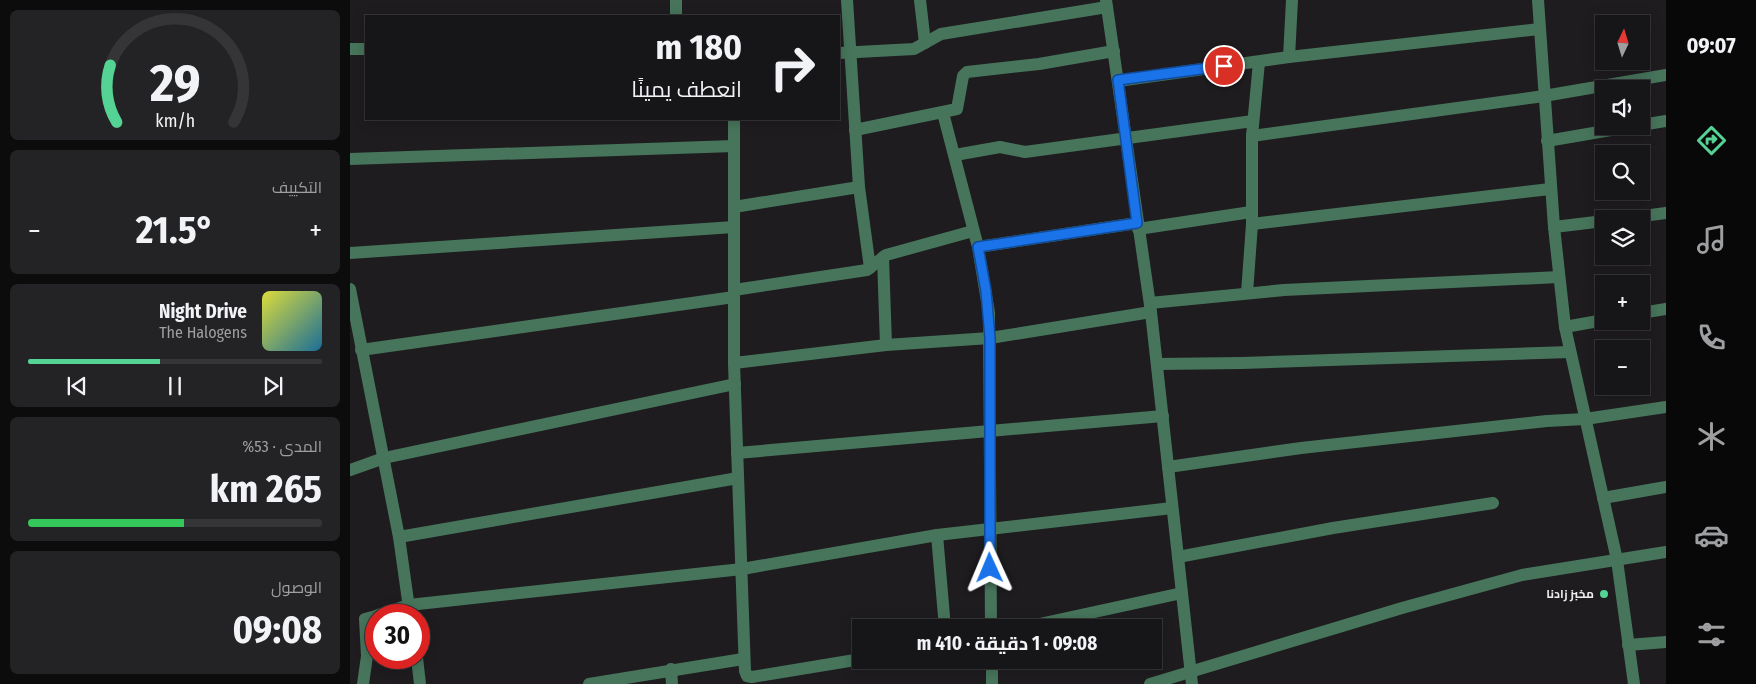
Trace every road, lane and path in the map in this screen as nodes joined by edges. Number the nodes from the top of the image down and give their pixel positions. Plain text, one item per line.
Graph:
1 (676, 0) edge
2 (847, 0) edge
3 (920, 0) edge
4 (1292, 0) edge
5 (1538, 0) edge
6 (1106, 4) edge
7 (676, 15) edge
8 (1539, 29) junction
9 (925, 43) junction
10 (365, 48) edge
11 (350, 49) edge
12 (1114, 51) junction
13 (844, 53) edge
14 (1289, 57) junction
15 (1259, 62) junction
16 (1666, 75) edge
17 (1118, 80) junction
18 (1544, 96) junction
19 (943, 112) junction
20 (734, 120) edge
21 (1253, 121) junction
22 (1666, 121) edge
23 (1650, 124) edge
24 (855, 130) junction
25 (1595, 133) edge
26 (1252, 136) junction
27 (1127, 139) junction
28 (1547, 141) junction
29 (734, 146) junction
30 (955, 155) junction
31 (350, 159) edge
32 (859, 187) junction
33 (1550, 189) junction
34 (734, 207) junction
35 (1666, 214) edge
36 (1650, 216) edge
37 (1252, 218) junction
38 (1595, 222) edge
39 (1137, 226) junction
40 (734, 227) junction
41 (1554, 227) junction
42 (973, 231) junction
43 (978, 247) junction
44 (350, 253) edge
45 (884, 257) junction
46 (870, 268) junction
47 (1559, 277) junction
48 (350, 289) edge
49 (1247, 293) junction
50 (734, 294) junction
51 (1150, 308) junction
52 (1666, 309) edge
53 (1650, 312) edge
54 (1595, 322) edge
55 (1565, 327) junction
56 (990, 338) junction
57 (886, 345) junction
58 (362, 350) junction
59 (1570, 352) junction
60 (734, 363) junction
61 (1157, 364) junction
62 (735, 384) junction
63 (1666, 407) edge
64 (1163, 416) junction
65 (1585, 420) junction
66 (989, 429) junction
67 (737, 453) junction
68 (384, 458) junction
69 (1168, 467) junction
70 (350, 470) edge
71 (738, 478) junction
72 (1666, 487) edge
73 (1603, 498) junction
74 (1493, 503) dead end
75 (1172, 508) junction
76 (989, 528) junction
77 (937, 535) junction
78 (399, 537) junction
79 (1666, 552) edge
80 (1178, 557) junction
81 (1616, 560) junction
82 (742, 569) junction
83 (1182, 593) junction
84 (409, 604) edge
85 (430, 608) edge
86 (945, 619) edge
87 (991, 619) edge
88 (1062, 619) edge
89 (1666, 642) edge
90 (1628, 645) junction
91 (743, 659) junction
92 (852, 660) edge
93 (366, 669) edge
94 (418, 669) edge
95 (671, 669) junction
96 (992, 669) edge
97 (1191, 678) edge
98 (363, 684) edge
99 (420, 684) edge
100 (589, 684) edge
101 (672, 684) edge
102 (992, 684) edge
103 (1150, 684) edge
104 (1634, 684) edge

1 - 7 street
2 - 13 street
3 - 9 street
4 - 14 street
5 - 8 street
6 - 9 street
6 - 12 street
8 - 14 street
8 - 18 street
9 - 13 street
10 - 11 street
12 - 17 street
12 - 19 street
13 - 24 street
14 - 15 street
15 - 17 street
15 - 21 street
16 - 18 street
17 - 27 street
18 - 26 street
18 - 28 street
19 - 24 street
19 - 30 street
20 - 29 street
21 - 26 street
21 - 27 street
22 - 23 street
24 - 32 street
25 - 28 street
26 - 37 street
27 - 30 street
27 - 39 street
28 - 33 street
29 - 31 street
29 - 34 street
30 - 42 street
32 - 34 street
32 - 46 street
33 - 37 street
33 - 41 street
34 - 40 street
35 - 36 street
37 - 39 street
37 - 49 street
38 - 41 street
39 - 43 street
39 - 51 street
40 - 44 street
40 - 50 street
41 - 47 street
42 - 43 street
42 - 45 street
43 - 56 street
45 - 46 street
45 - 57 street
46 - 50 street
47 - 49 street
47 - 55 street
48 - 58 street
49 - 51 street
50 - 58 street
50 - 60 street
51 - 56 street
51 - 61 street
52 - 53 street
54 - 55 street
55 - 59 street
56 - 57 street
56 - 66 street
57 - 60 street
58 - 68 street
59 - 61 street
59 - 65 street
60 - 62 street
61 - 64 street
62 - 67 street
62 - 68 street
63 - 65 street
64 - 66 street
64 - 69 street
65 - 69 street
65 - 73 street
66 - 67 street
66 - 76 street
67 - 71 street
68 - 70 street
68 - 78 street
69 - 75 street
71 - 78 street
71 - 82 street
72 - 73 street
73 - 81 street
74 - 80 street
75 - 76 street
75 - 80 street
76 - 77 street
76 - 87 street
77 - 82 street
77 - 86 street
78 - 84 street
79 - 81 street
80 - 83 street
81 - 90 street
81 - 97 street
82 - 85 street
82 - 91 street
83 - 88 street
83 - 97 street
89 - 90 street
90 - 104 street
91 - 92 street
91 - 95 street
93 - 98 street
94 - 99 street
95 - 100 street
95 - 101 street
96 - 102 street
97 - 103 street

